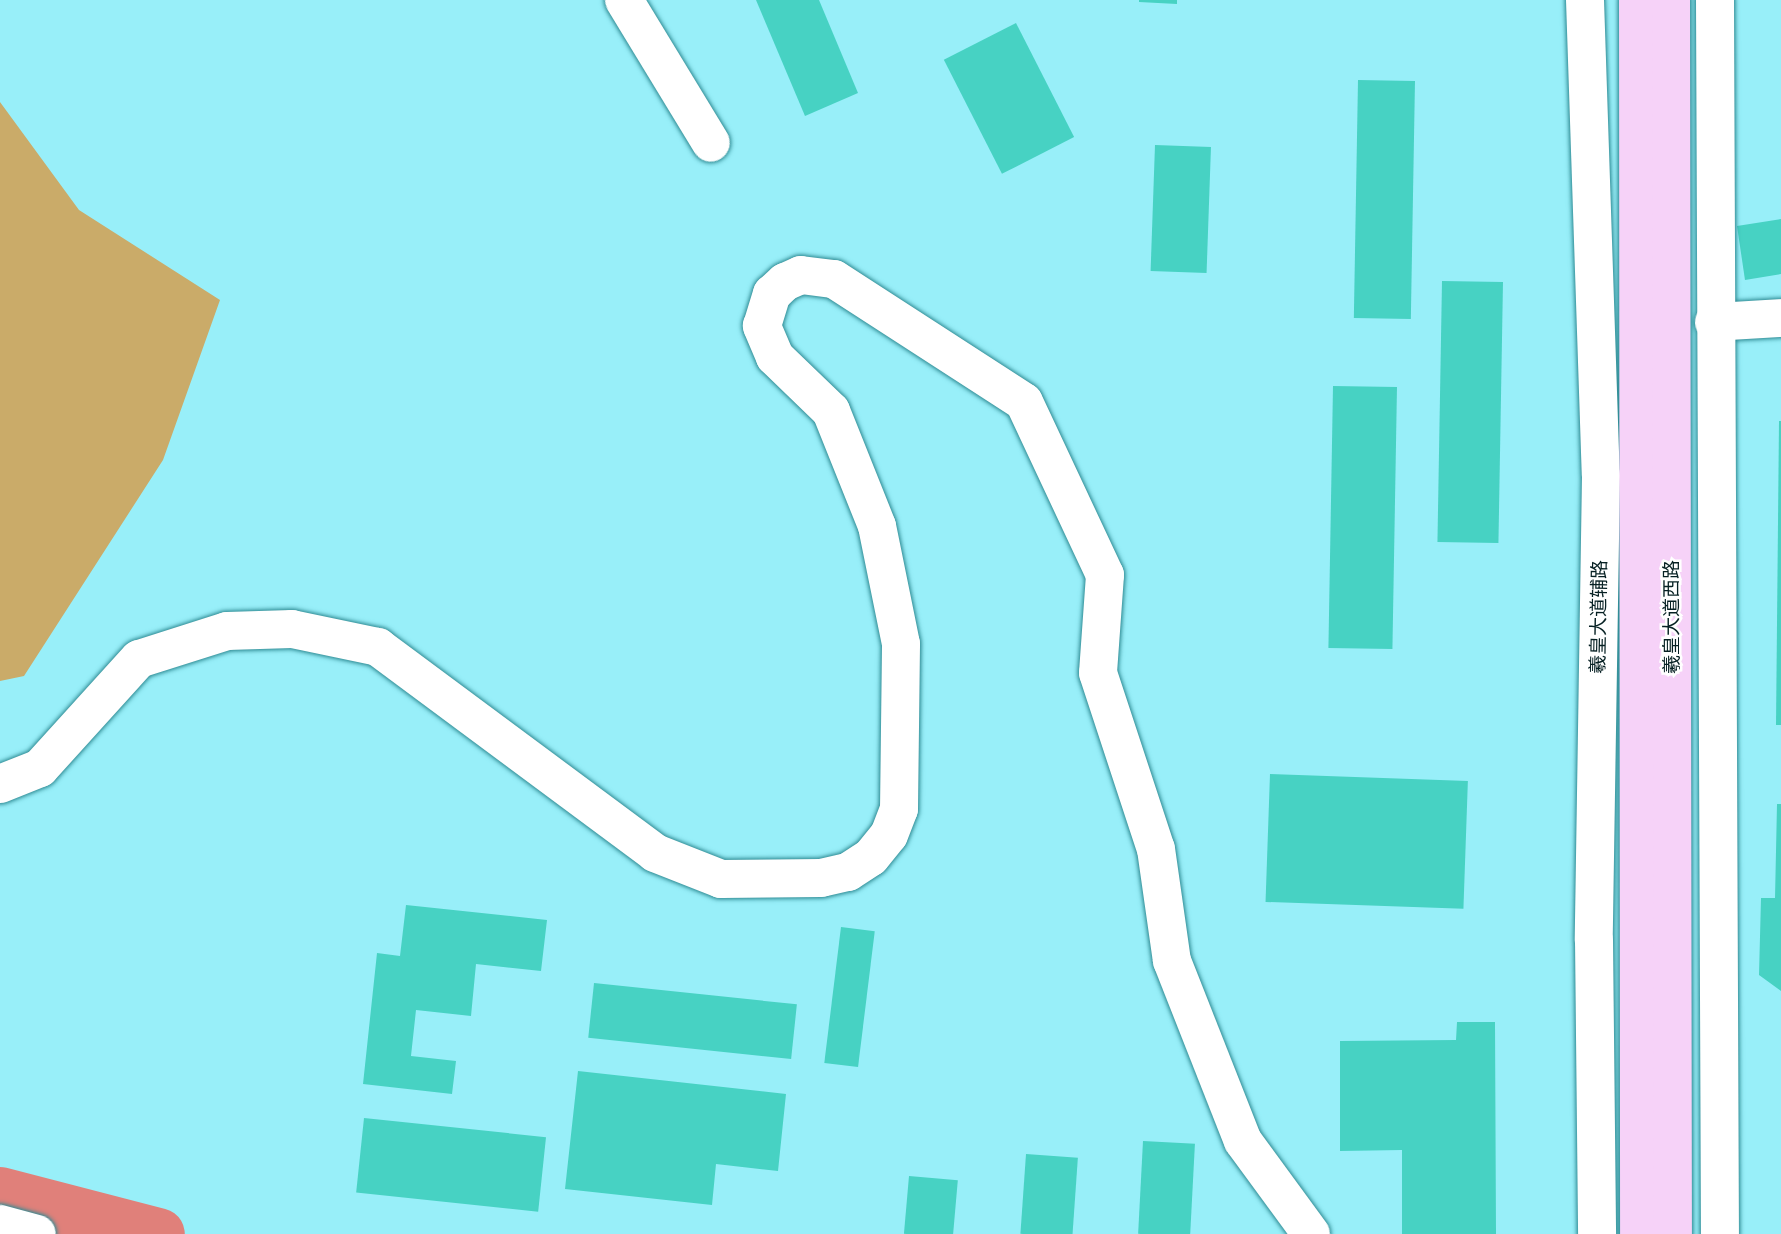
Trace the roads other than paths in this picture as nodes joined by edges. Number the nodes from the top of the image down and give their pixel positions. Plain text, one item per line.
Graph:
1 (624, 0) edge
2 (1585, 0) edge
3 (1638, 0) edge
4 (1671, 0) edge
5 (1715, 0) edge
6 (711, 143) dead end
7 (1781, 318) edge
8 (1714, 322) junction
9 (0, 784) edge
10 (0, 1224) edge
11 (37, 1234) edge
12 (1311, 1234) edge
13 (1597, 1234) edge
14 (1639, 1234) edge
15 (1673, 1234) edge
16 (1720, 1234) edge

1 - 6 street
2 - 13 street, 羲皇大道辅路
3 - 14 main road, 羲皇大道西路
4 - 15 main road, 羲皇大道西路
5 - 8 street
7 - 8 street
8 - 16 street
9 - 12 street
10 - 11 street

